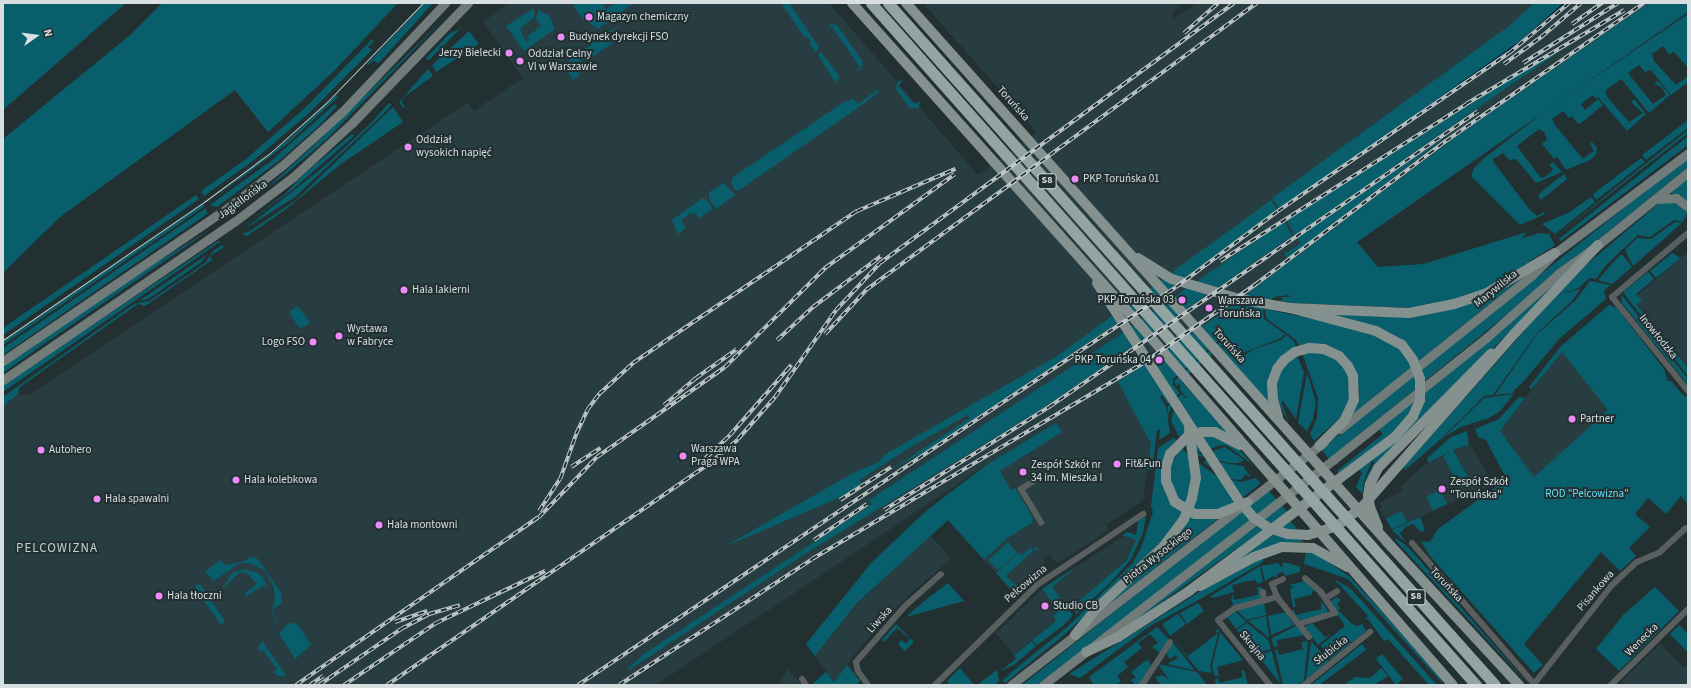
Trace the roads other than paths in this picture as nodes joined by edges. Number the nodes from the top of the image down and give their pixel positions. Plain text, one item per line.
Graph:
1 (445, 3) edge
2 (468, 3) edge
3 (852, 3) edge
4 (870, 3) edge
5 (888, 3) edge
6 (906, 3) edge
7 (1688, 153) edge
8 (1688, 172) edge
9 (1650, 202) junction
10 (1688, 207) edge
11 (1108, 230) junction
12 (1688, 233) edge
13 (1598, 245) junction
14 (1555, 253) junction
15 (1090, 271) junction
16 (1290, 308) junction
17 (1515, 333) junction
18 (3, 361) edge
19 (3, 380) edge
20 (1688, 391) edge
21 (1187, 421) junction
22 (1282, 424) junction
23 (1319, 446) junction
24 (1259, 460) junction
25 (1035, 480) dead end
26 (1248, 502) junction
27 (1143, 514) dead end
28 (1042, 522) dead end
29 (1686, 528) dead end
30 (1388, 542) junction
31 (1412, 543) dead end
32 (941, 574) dead end
33 (1282, 579) dead end
34 (1307, 580) dead end
35 (1364, 580) junction
36 (1189, 591) junction
37 (1337, 591) dead end
38 (1263, 592) dead end
39 (1277, 597) junction
40 (1326, 598) junction
41 (1264, 600) junction
42 (1688, 608) edge
43 (1335, 613) junction
44 (1339, 619) dead end
45 (1299, 624) junction
46 (1370, 632) dead end
47 (1075, 635) junction
48 (1309, 637) dead end
49 (1170, 642) dead end
50 (1086, 652) junction
51 (1471, 658) junction
52 (802, 679) dead end
53 (1534, 684) edge
54 (806, 685) edge
55 (868, 685) edge
56 (935, 685) edge
57 (1011, 685) edge
58 (1043, 685) edge
59 (1142, 685) edge
60 (1270, 685) edge
61 (1304, 685) edge
62 (1453, 685) edge
63 (1475, 685) edge
64 (1495, 685) edge
65 (1499, 685) edge
66 (1519, 685) edge
67 (1611, 685) edge

1 - 18 main road, Jagiellońska
2 - 19 main road, Jagiellońska
3 - 15 main road
4 - 63 highway, S8
5 - 51 highway, S8
6 - 11 main road, Toruńska
7 - 14 main road, Marywilska
8 - 9 main road
9 - 10 main road
9 - 13 main road
11 - 16 main road
11 - 22 main road, Toruńska
12 - 20 street, Inowłodzka
13 - 17 main road
13 - 50 main road
14 - 16 main road
14 - 23 main road, Marywilska
15 - 21 main road
15 - 24 main road
16 - 36 main road
17 - 21 main road
17 - 30 main road
21 - 47 main road
22 - 23 main road
22 - 30 main road, Toruńska
23 - 26 main road, Piotra Wysockiego
24 - 26 main road
24 - 35 main road
25 - 28 street
26 - 47 main road, Piotra Wysockiego
27 - 56 street, Pelcowizna
29 - 53 street, Pisankowa
30 - 66 main road, Toruńska
31 - 53 street
32 - 55 street, Liwska
33 - 39 street
34 - 40 street
35 - 36 main road
35 - 62 main road
36 - 50 main road
37 - 40 street
38 - 41 street
39 - 41 street
39 - 45 street
40 - 43 street
41 - 60 street, Skrajna
42 - 67 street, Wenecka
43 - 44 street
43 - 45 street
45 - 48 street
46 - 61 street, Słubicka
47 - 57 main road, Piotra Wysockiego
49 - 59 street
50 - 58 main road
51 - 64 highway, S8
51 - 65 highway
52 - 54 street

